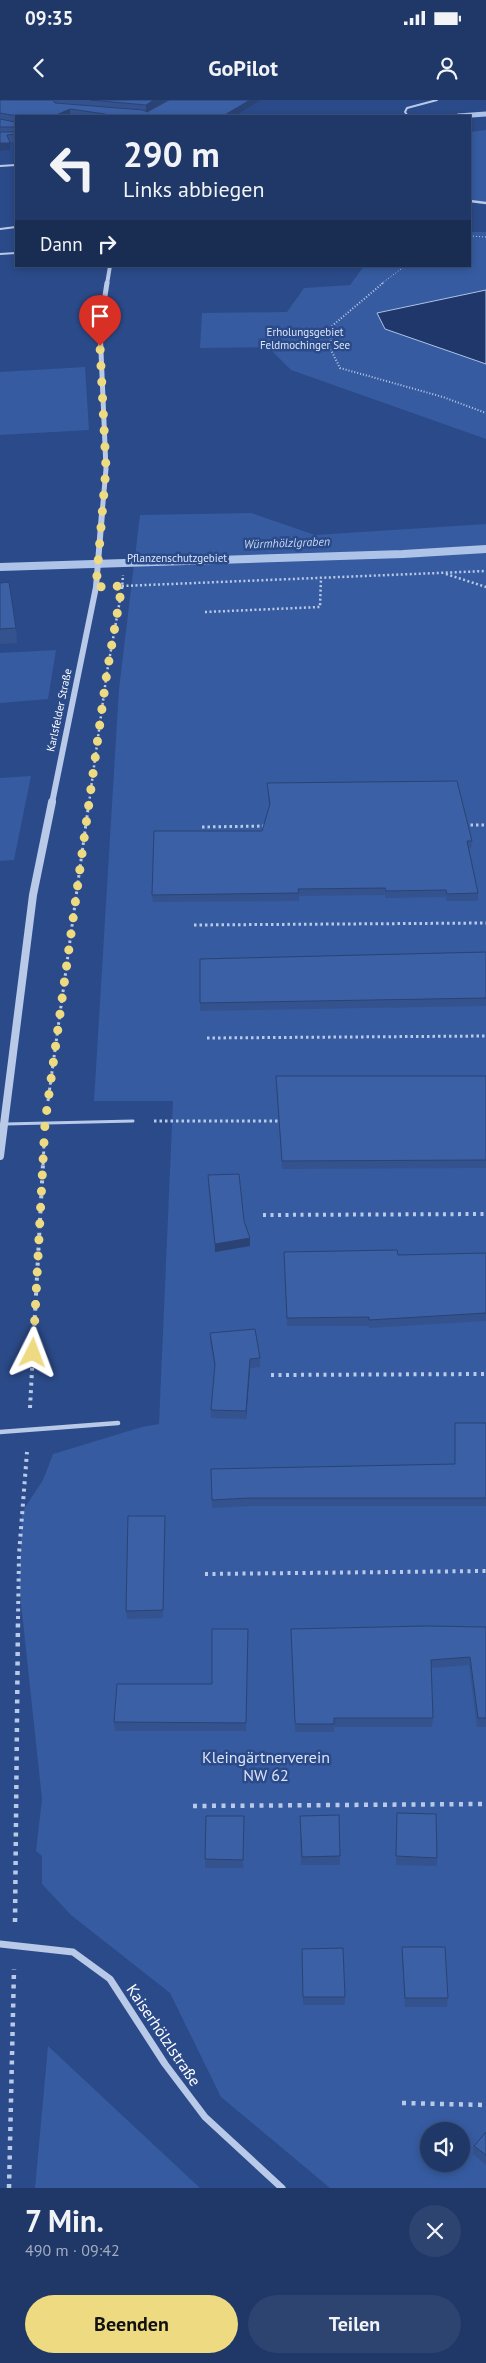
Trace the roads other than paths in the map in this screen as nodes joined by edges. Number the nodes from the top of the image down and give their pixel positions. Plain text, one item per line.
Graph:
1 (437, 100) edge
2 (407, 115) edge
3 (15, 165) edge
4 (0, 166) edge
5 (471, 201) edge
6 (486, 203) edge
7 (15, 227) edge
8 (0, 229) edge
9 (15, 253) edge
10 (0, 254) edge
11 (110, 267) edge
12 (133, 1121) road end
13 (3, 1124) junction
14 (0, 1156) edge
15 (118, 1423) dead end
16 (0, 1432) edge
17 (0, 1944) edge
18 (282, 2188) edge

1 - 2 lane
3 - 4 lane
5 - 6 street
7 - 8 lane
9 - 10 lane
11 - 13 street, Karlsfelder Straße
12 - 13 lane
13 - 14 street, Karlsfelder Straße
15 - 16 lane
17 - 18 street, Kaiserhölzlstraße

